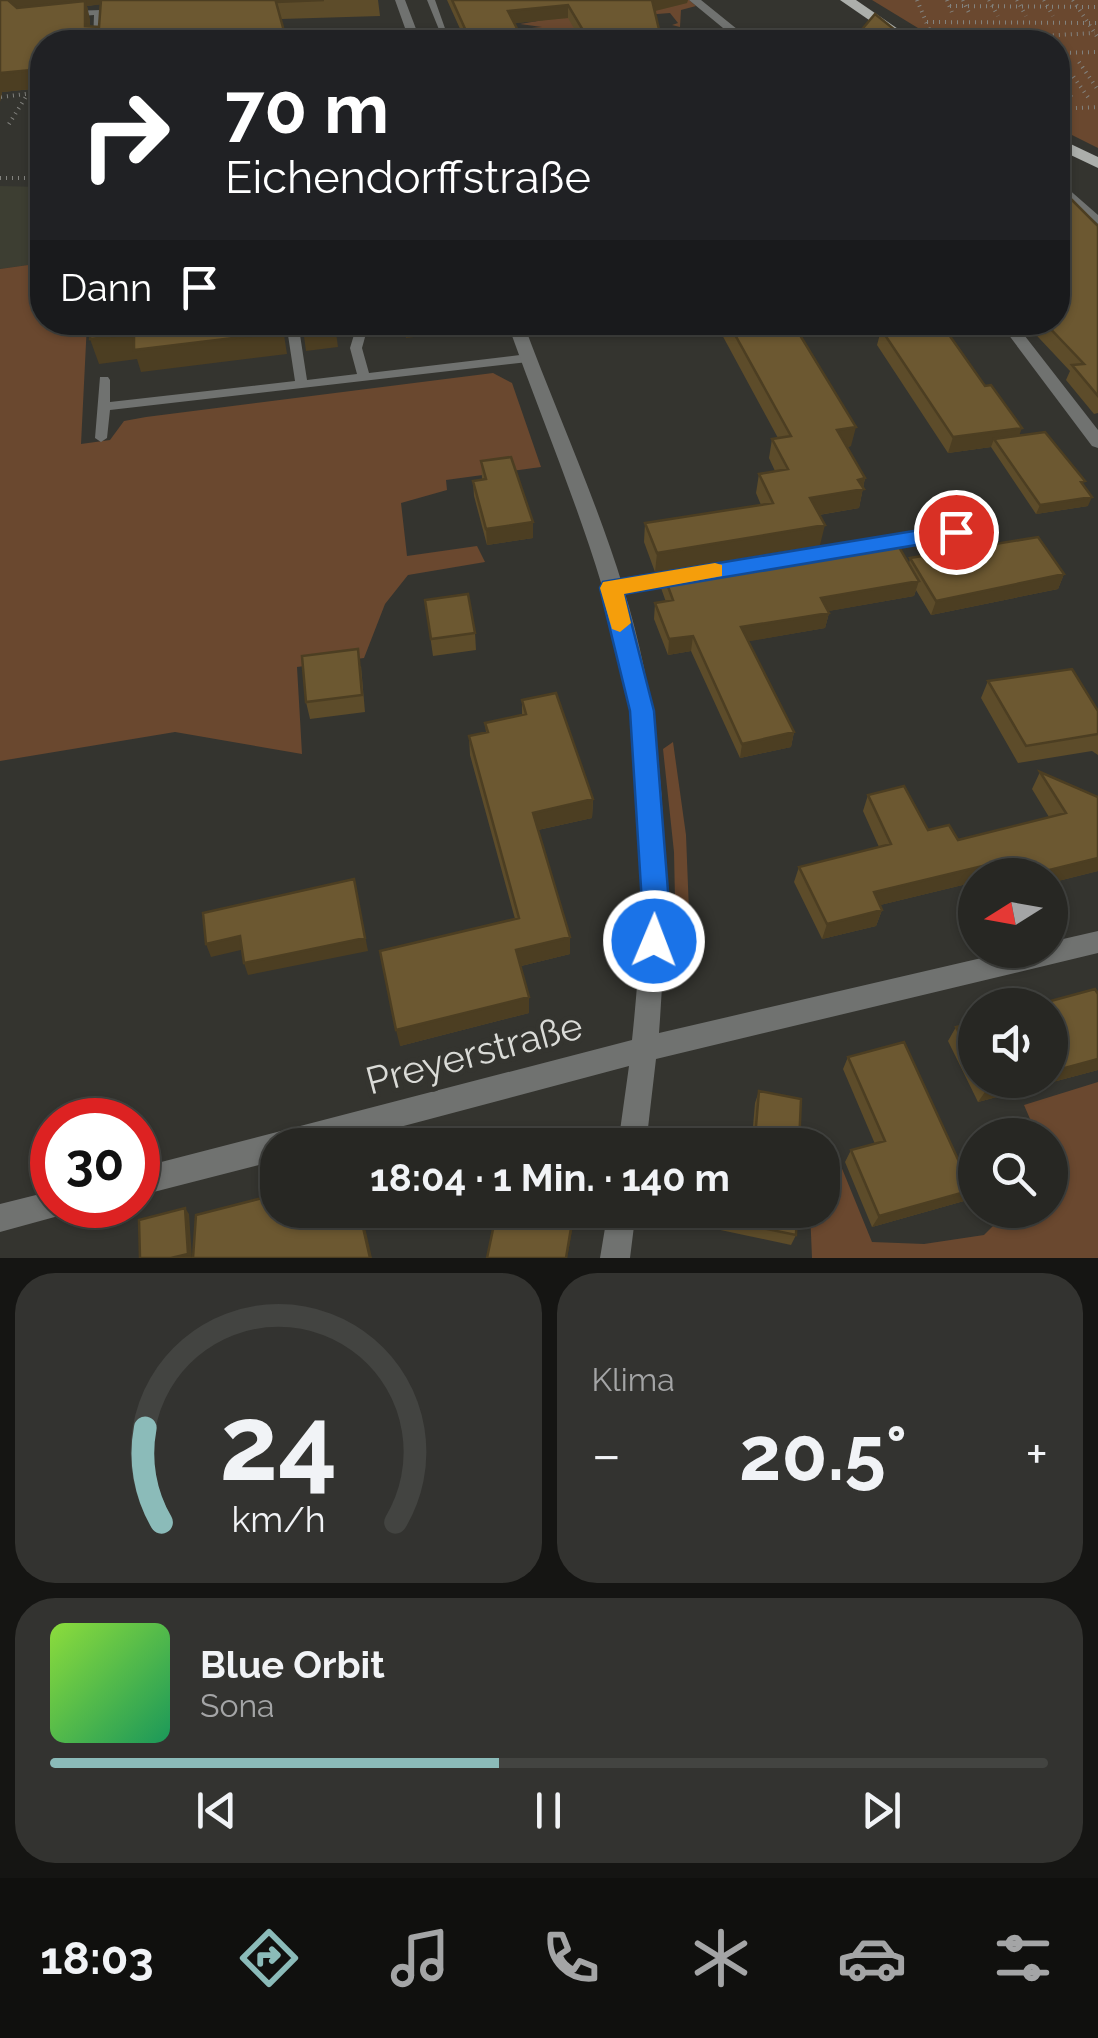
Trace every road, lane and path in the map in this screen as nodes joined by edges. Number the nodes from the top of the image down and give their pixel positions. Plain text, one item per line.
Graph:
1 (400, 0) edge
2 (431, 0) edge
3 (694, 0) edge
4 (847, 0) edge
5 (989, 0) edge
6 (1017, 0) edge
7 (1044, 0) edge
8 (1073, 0) edge
9 (948, 3) edge
10 (965, 3) edge
11 (992, 6) junction
12 (1021, 6) junction
13 (1048, 6) junction
14 (1077, 7) junction
15 (1098, 7) edge
16 (111, 8) edge
17 (98, 12) junction
18 (953, 15) dead end
19 (970, 15) dead end
20 (60, 16) edge
21 (998, 16) dead end
22 (1026, 16) dead end
23 (1054, 16) dead end
24 (926, 22) dead end
25 (1088, 23) junction
26 (1098, 23) edge
27 (97, 30) edge
28 (411, 30) edge
29 (443, 30) edge
30 (732, 30) edge
31 (892, 30) edge
32 (1096, 35) edge
33 (1070, 36) edge
34 (1098, 52) edge
35 (1070, 53) edge
36 (1079, 62) dead end
37 (1070, 72) edge
38 (1070, 80) edge
39 (1076, 80) junction
40 (1091, 80) junction
41 (1098, 90) edge
42 (27, 94) junction
43 (30, 94) edge
44 (1070, 95) edge
45 (1, 96) edge
46 (1090, 100) dead end
47 (1074, 101) dead end
48 (1098, 107) edge
49 (1070, 108) edge
50 (9, 124) dead end
51 (1070, 149) edge
52 (1098, 163) edge
53 (0, 178) edge
54 (30, 178) edge
55 (1070, 194) edge
56 (1098, 221) edge
57 (294, 335) edge
58 (358, 335) edge
59 (520, 335) edge
60 (1016, 335) edge
61 (528, 358) junction
62 (364, 377) junction
63 (104, 380) dead end
64 (302, 384) junction
65 (104, 408) junction
66 (101, 438) dead end
67 (1098, 442) edge
68 (956, 532) dead end
69 (803, 556) edge
70 (707, 572) edge
71 (611, 588) junction
72 (1098, 942) edge
73 (646, 1049) junction
74 (344, 1128) edge
75 (634, 1128) edge
76 (260, 1150) edge
77 (160, 1176) edge
78 (30, 1210) edge
79 (0, 1218) edge
80 (619, 1228) edge
81 (615, 1258) edge

1 - 28 street
2 - 29 lane
3 - 30 street
4 - 31 main road
5 - 11 path
6 - 12 path
7 - 13 path
8 - 14 path
9 - 10 path
9 - 18 path
10 - 11 path
10 - 19 path
11 - 12 path
11 - 21 path
12 - 13 path
12 - 22 path
13 - 14 path
13 - 23 path
14 - 15 path
14 - 25 path
16 - 17 lane
17 - 20 lane
17 - 27 lane
24 - 25 path
25 - 26 path
25 - 32 path
32 - 33 path
34 - 35 path
36 - 40 path
37 - 39 path
38 - 39 path
39 - 40 path
39 - 46 path
40 - 41 path
42 - 43 path
42 - 45 path
42 - 50 path
44 - 47 path
48 - 49 path
51 - 52 main road
53 - 54 path
55 - 56 lane
57 - 64 lane
58 - 62 lane
59 - 61 street
60 - 67 street
61 - 62 lane
61 - 71 street
62 - 64 lane
63 - 65 lane
64 - 65 lane
65 - 66 lane
68 - 69 lane
70 - 71 lane
71 - 73 street
72 - 73 street, Preyerstraße
73 - 74 street, Preyerstraße
73 - 75 street
76 - 77 street, Preyerstraße
78 - 79 street
80 - 81 street

